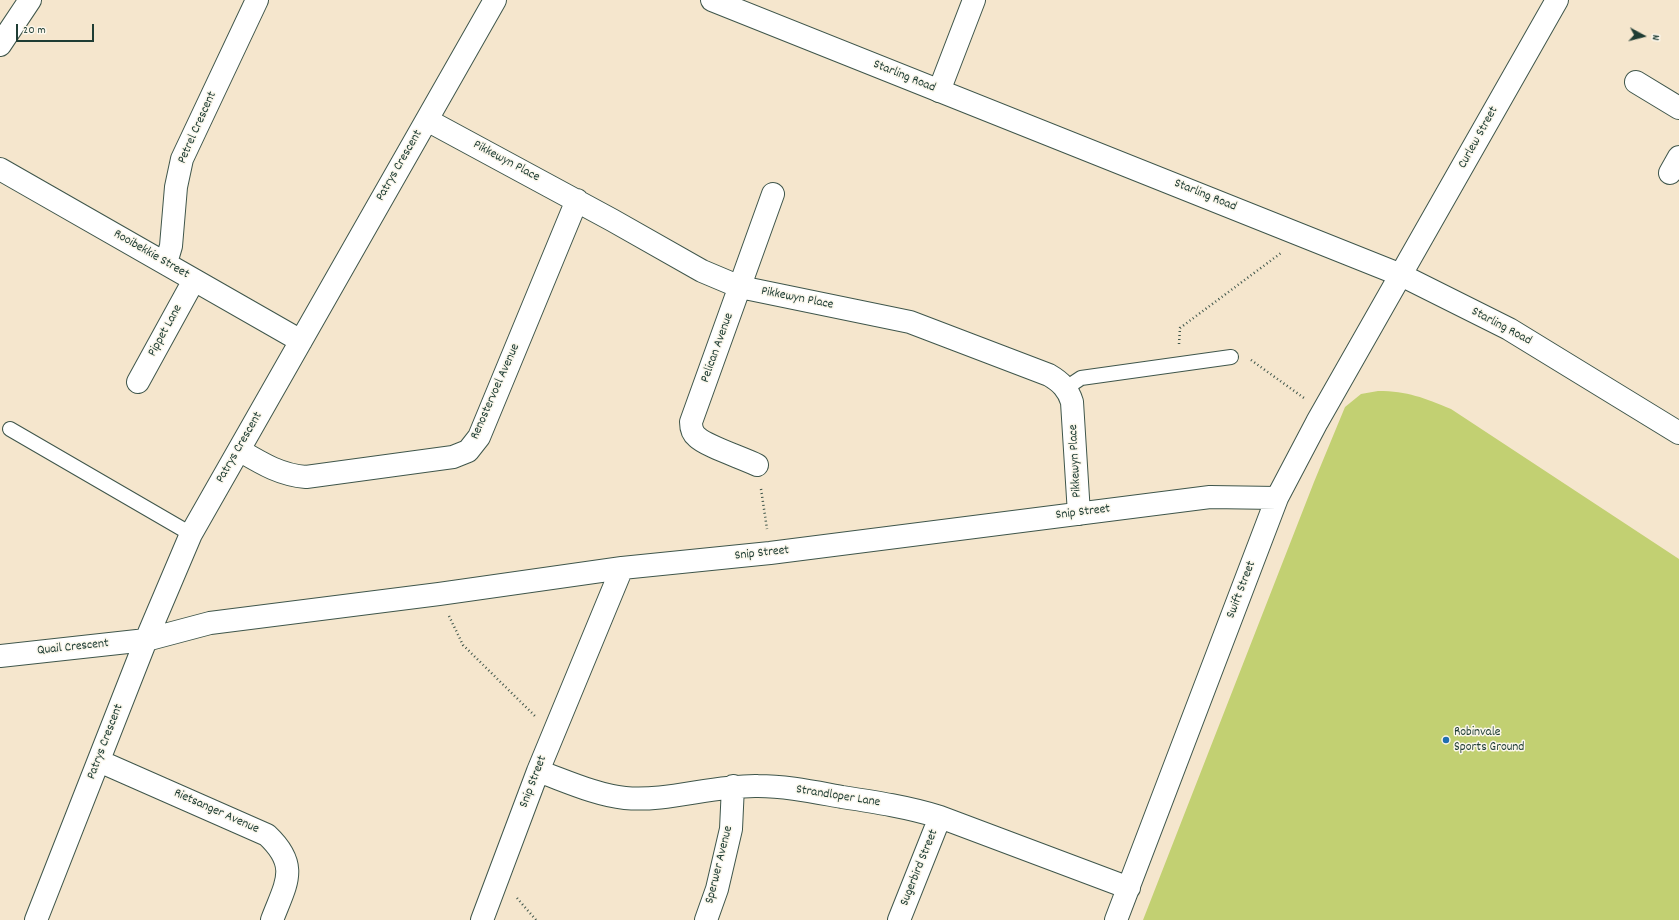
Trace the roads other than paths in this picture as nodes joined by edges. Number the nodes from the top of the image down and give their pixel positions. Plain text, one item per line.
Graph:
1 (30, 0) edge
2 (257, 0) edge
3 (495, 0) edge
4 (974, 0) edge
5 (1557, 0) edge
6 (716, 1) edge
7 (0, 45) edge
8 (1636, 82) dead end
9 (939, 91) junction
10 (1679, 108) edge
11 (427, 120) junction
12 (0, 168) edge
13 (773, 194) dead end
14 (577, 200) junction
15 (166, 263) junction
16 (1401, 275) junction
17 (194, 280) junction
18 (740, 287) junction
19 (301, 341) junction
20 (1231, 357) road end
21 (138, 382) dead end
22 (1066, 388) junction
23 (10, 429) dead end
24 (1679, 433) edge
25 (239, 450) junction
26 (758, 464) road end
27 (1277, 498) junction
28 (1079, 514) junction
29 (191, 534) junction
30 (622, 568) junction
31 (146, 640) junction
32 (0, 656) edge
33 (99, 761) junction
34 (538, 771) junction
35 (733, 786) junction
36 (940, 817) junction
37 (1128, 888) junction
38 (36, 920) edge
39 (272, 920) edge
40 (482, 920) edge
41 (706, 920) edge
42 (899, 920) edge
43 (1116, 920) edge

1 - 7 street
2 - 15 street, Petrel Crescent
3 - 11 street, Patrys Crescent
4 - 9 street
5 - 16 street, Curlew Street
6 - 9 street, Starling Road
8 - 10 street
9 - 16 street, Starling Road
11 - 14 street, Pikkewyn Place
11 - 19 street, Patrys Crescent
12 - 15 street, Rooibekkie Street
13 - 18 street, Pelican Avenue
14 - 18 street, Pikkewyn Place
14 - 25 street, Renostervoel Avenue
15 - 17 street, Rooibekkie Street
16 - 24 street, Starling Road
16 - 27 street, Swift Street
17 - 19 street, Rooibekkie Street
17 - 21 street, Pippet Lane
18 - 22 street, Pikkewyn Place
18 - 26 street, Pelican Avenue
19 - 25 street, Patrys Crescent
20 - 22 lane
22 - 28 street, Pikkewyn Place
23 - 29 lane
25 - 29 street, Patrys Crescent
27 - 28 street, Snip Street
27 - 37 street, Swift Street
28 - 30 street, Snip Street
29 - 31 street, Patrys Crescent
30 - 31 street, Quail Crescent
30 - 34 street, Snip Street
31 - 32 street, Quail Crescent
31 - 33 street, Patrys Crescent
33 - 38 street, Patrys Crescent
33 - 39 street, Rietsanger Avenue
34 - 35 street, Strandloper Lane
34 - 40 street, Snip Street
35 - 36 street, Strandloper Lane
35 - 41 street, Sperwer Avenue
36 - 37 street, Strandloper Lane
36 - 42 street, Sugerbird Street
37 - 43 street, Swift Street

